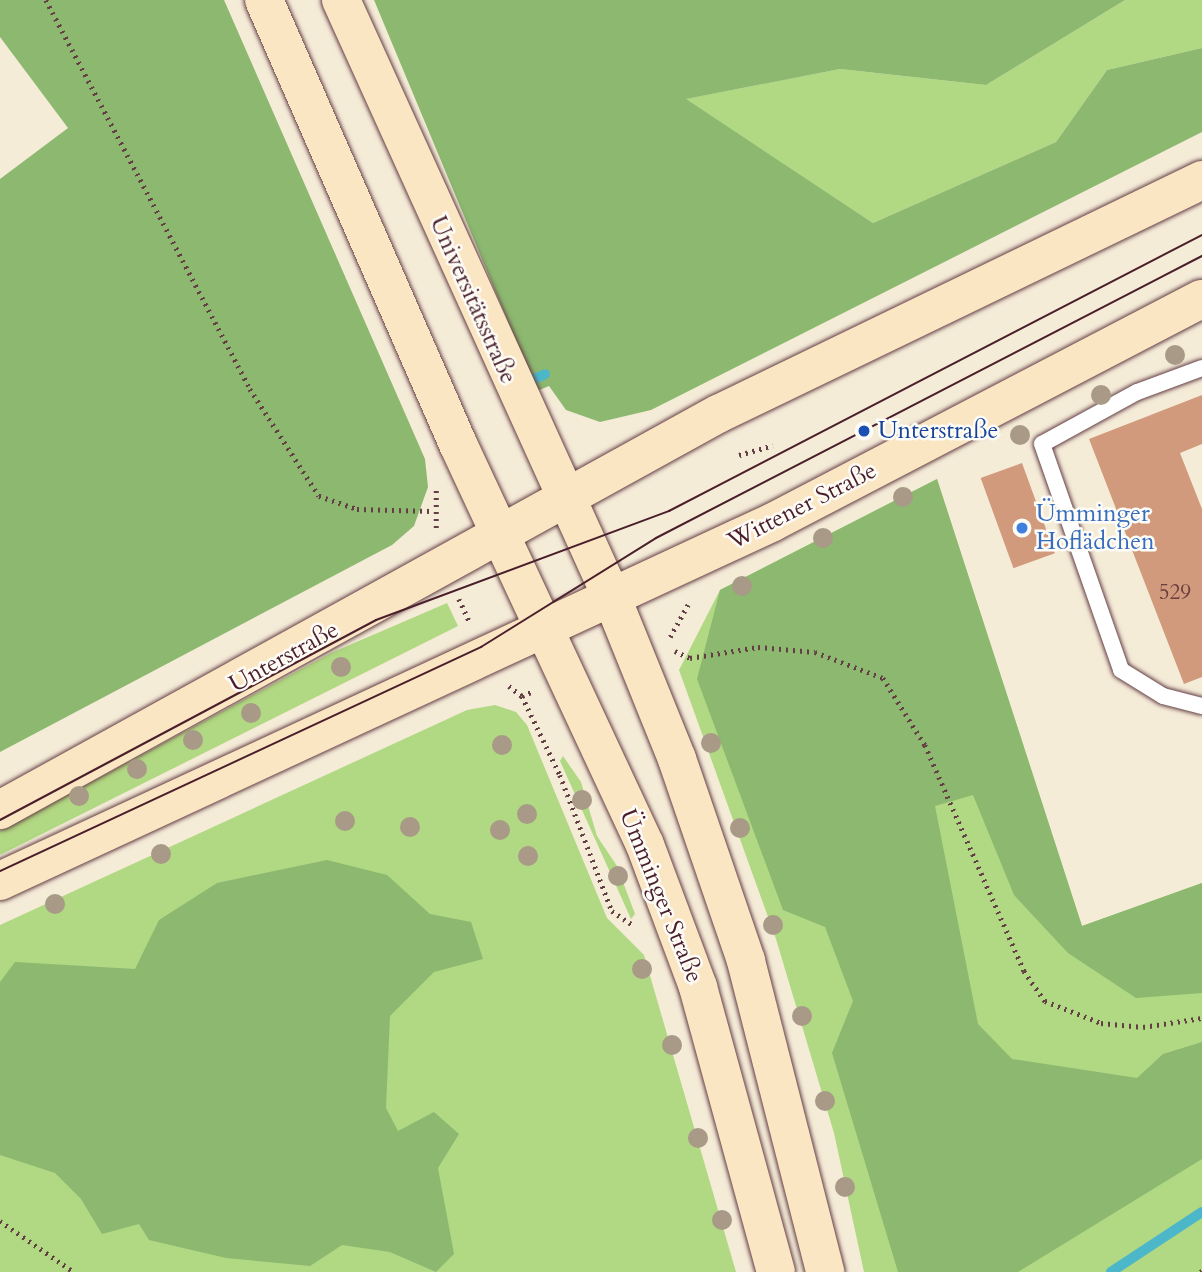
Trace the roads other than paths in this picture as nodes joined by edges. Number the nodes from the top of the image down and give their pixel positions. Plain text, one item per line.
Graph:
1 (264, 0) edge
2 (341, 0) edge
3 (1202, 180) edge
4 (1202, 299) edge
5 (1202, 368) edge
6 (565, 499) junction
7 (502, 536) junction
8 (612, 598) junction
9 (547, 628) junction
10 (1202, 706) edge
11 (0, 810) edge
12 (0, 881) edge
13 (776, 1272) edge
14 (825, 1272) edge

1 - 7 main road
2 - 6 main road, Universitätsstraße
3 - 6 main road
4 - 8 main road, Wittener Straße
5 - 10 lane
6 - 7 main road, Unterstraße
6 - 8 main road, Universitätsstraße
7 - 9 main road, Ümminger Straße
7 - 11 main road, Unterstraße
8 - 9 main road, Wittener Straße
8 - 14 main road
9 - 12 main road
9 - 13 main road, Ümminger Straße

